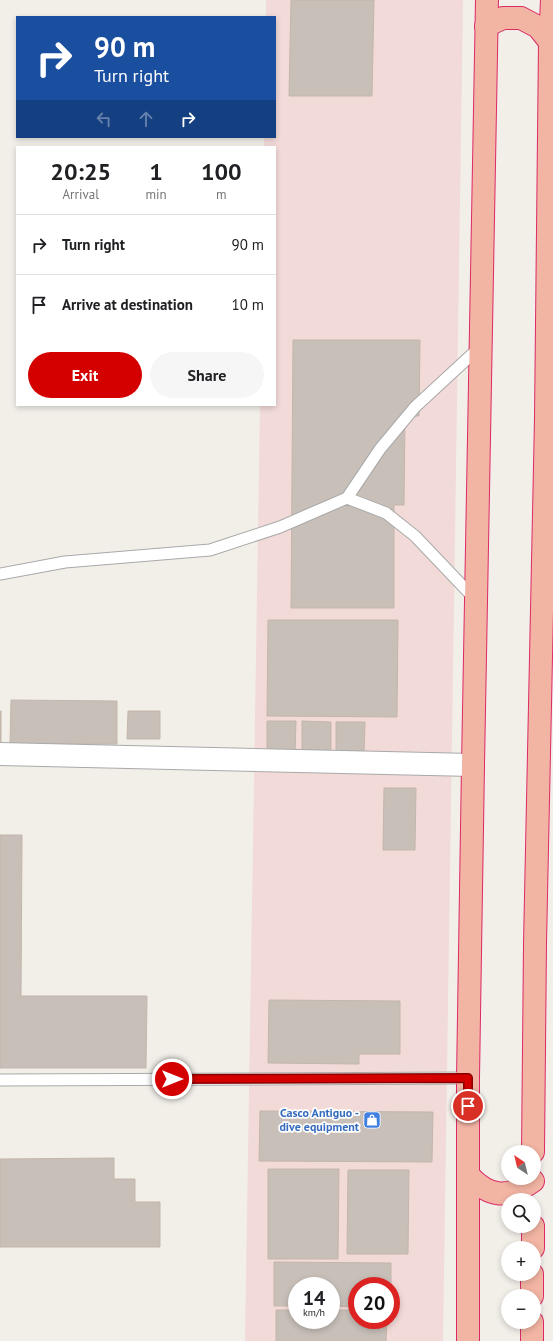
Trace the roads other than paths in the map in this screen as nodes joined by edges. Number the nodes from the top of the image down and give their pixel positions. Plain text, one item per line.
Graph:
1 (486, 0) edge
2 (552, 1) edge
3 (486, 26) junction
4 (550, 42) junction
5 (551, 93) edge
6 (480, 347) junction
7 (347, 498) junction
8 (0, 574) edge
9 (475, 599) junction
10 (0, 754) edge
11 (473, 765) junction
12 (468, 1078) junction
13 (0, 1080) edge
14 (533, 1145) edge
15 (469, 1176) junction
16 (533, 1186) edge
17 (532, 1329) edge
18 (468, 1341) edge
19 (532, 1341) edge

1 - 3 highway
2 - 4 highway
3 - 4 highway
3 - 6 highway
4 - 5 highway
5 - 14 highway
6 - 7 lane
6 - 9 highway
7 - 8 lane
7 - 9 lane
9 - 11 highway
10 - 11 street
11 - 12 highway
12 - 13 lane
12 - 15 highway
15 - 16 highway
15 - 18 highway
17 - 19 highway

